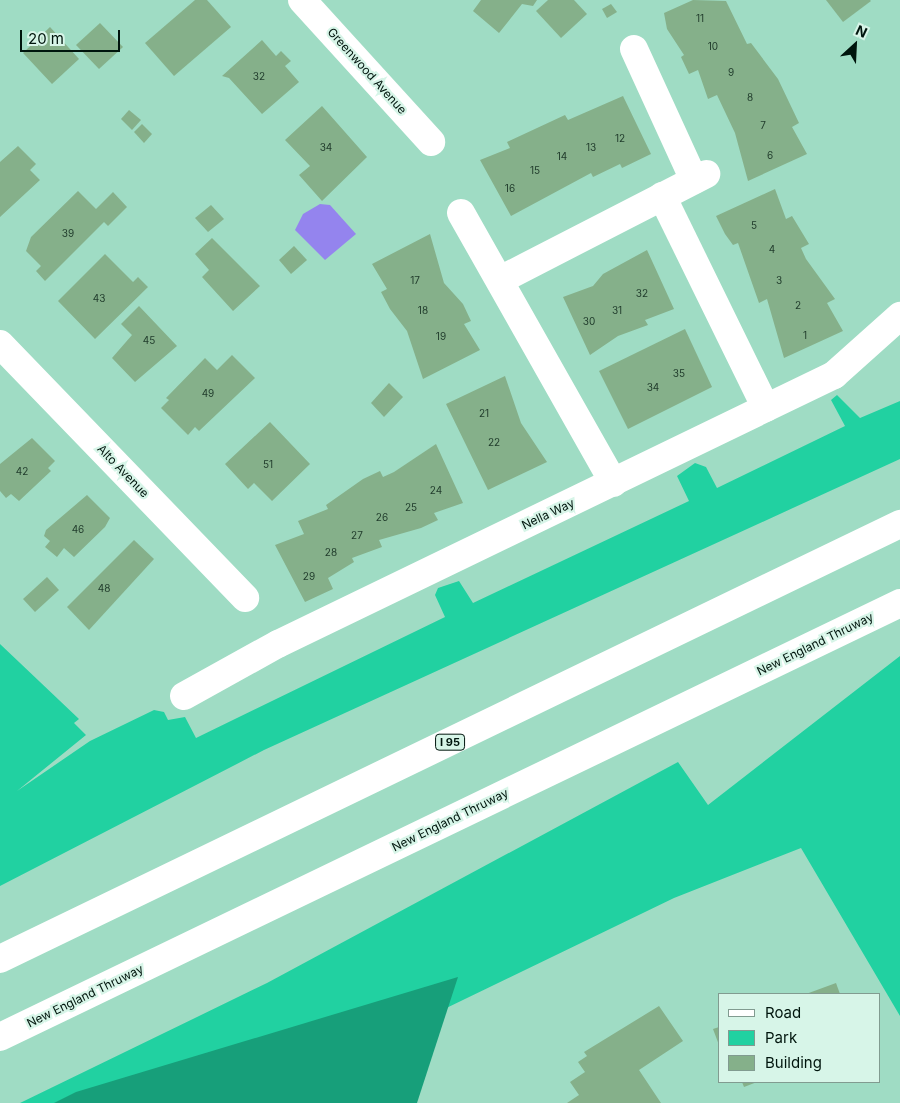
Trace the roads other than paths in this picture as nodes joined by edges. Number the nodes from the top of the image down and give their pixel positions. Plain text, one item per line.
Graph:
1 (302, 0) edge
2 (634, 49) dead end
3 (432, 142) dead end
4 (662, 196) junction
5 (462, 212) dead end
6 (500, 280) junction
7 (900, 316) edge
8 (0, 344) edge
9 (766, 408) junction
10 (614, 483) junction
11 (900, 524) edge
12 (245, 598) dead end
13 (900, 603) edge
14 (184, 696) dead end
15 (0, 959) edge
16 (0, 1038) edge

1 - 3 main road, Greenwood Avenue
2 - 4 main road
4 - 6 main road
4 - 9 main road
5 - 6 main road
6 - 10 main road
7 - 9 main road, Nella Way
8 - 12 main road, Alto Avenue
9 - 10 main road, Nella Way
10 - 14 main road, Nella Way
11 - 15 main road, I 95
13 - 16 main road, New England Thruway

